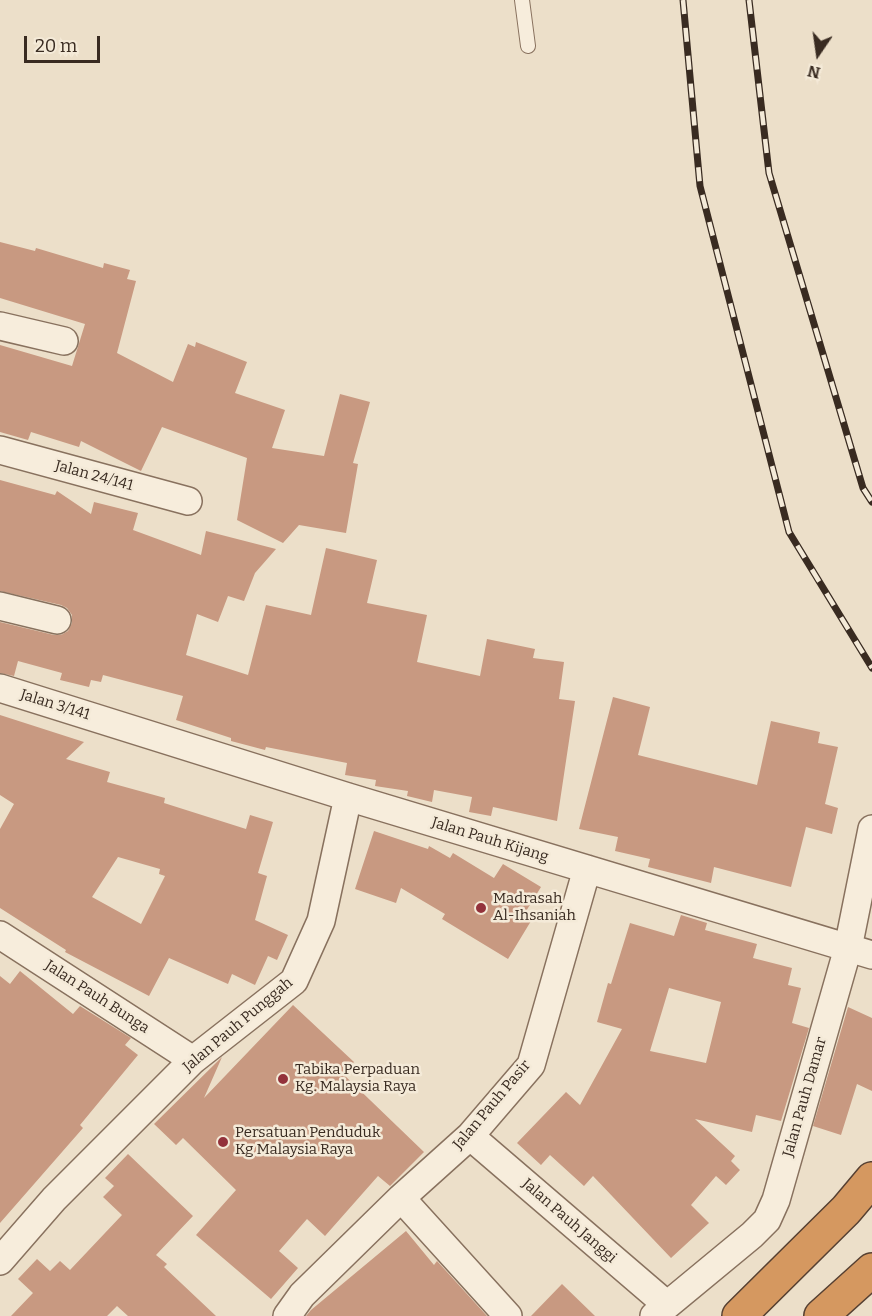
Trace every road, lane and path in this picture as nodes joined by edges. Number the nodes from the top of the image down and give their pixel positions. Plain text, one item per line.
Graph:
1 (522, 0) edge
2 (528, 46) dead end
3 (0, 326) edge
4 (64, 341) dead end
5 (0, 450) edge
6 (188, 501) dead end
7 (0, 606) edge
8 (57, 620) dead end
9 (0, 688) edge
10 (109, 722) joint
11 (348, 797) junction
12 (872, 829) edge
13 (587, 869) junction
14 (0, 935) edge
15 (860, 951) edge
16 (193, 1060) junction
17 (470, 1136) junction
18 (872, 1179) edge
19 (401, 1198) junction
20 (0, 1261) edge
21 (868, 1281) edge
22 (661, 1311) edge
23 (287, 1316) edge
24 (508, 1316) edge
25 (739, 1316) edge
26 (820, 1316) edge

1 - 2 lane
3 - 4 street
5 - 6 street, Jalan 24/141
7 - 8 street
9 - 10 street, Jalan 3/141
10 - 11 street, Jalan Pauh Kijang
11 - 13 street, Jalan Pauh Kijang
11 - 16 street, Jalan Pauh Punggah
12 - 15 street, Jalan Pauh Damar
13 - 15 street, Jalan Pauh Kijang
13 - 17 street, Jalan Pauh Pasir
14 - 16 street, Jalan Pauh Bunga
15 - 22 street, Jalan Pauh Damar
16 - 20 street, Jalan Pauh Punggah
17 - 19 street, Jalan Pauh Pasir
17 - 22 street, Jalan Pauh Janggi
18 - 25 highway
19 - 23 street, Jalan Pauh Pasir
19 - 24 street
21 - 26 highway

